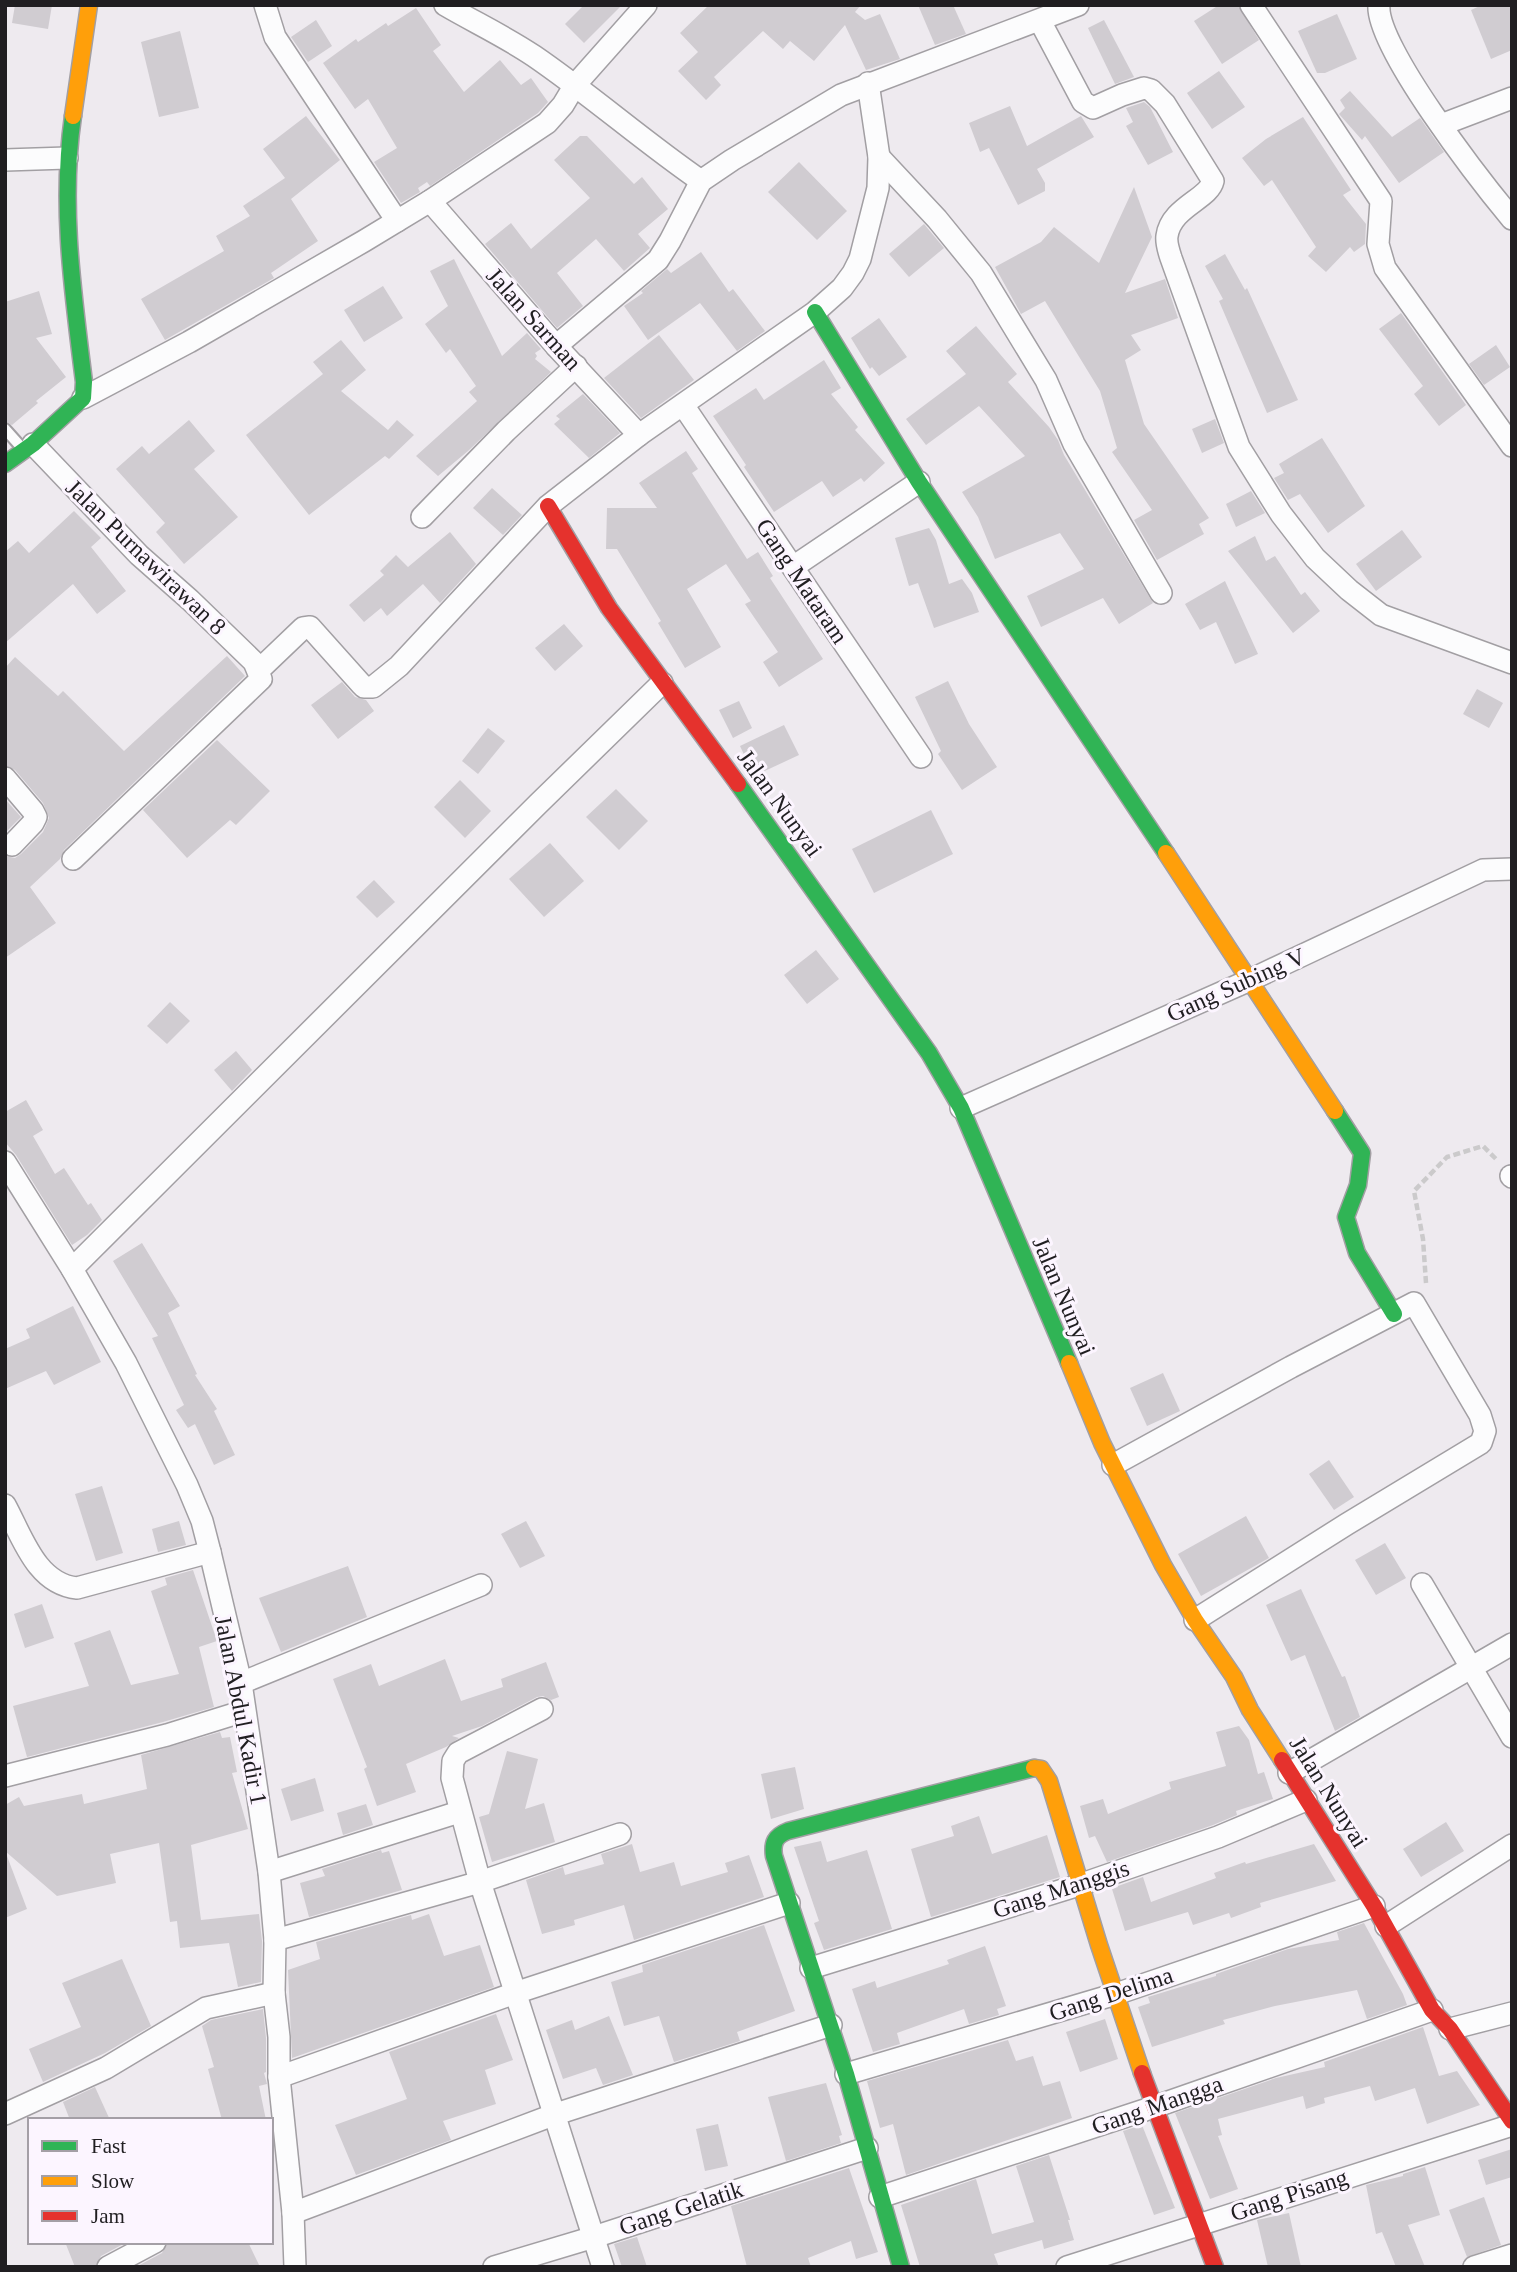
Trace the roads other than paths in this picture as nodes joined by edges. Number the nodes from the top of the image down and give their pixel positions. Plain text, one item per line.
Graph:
1 (89, 5) edge
2 (445, 5) edge
3 (646, 5) edge
4 (1078, 5) edge
5 (1251, 5) edge
6 (1379, 5) edge
7 (267, 6) edge
8 (1040, 22) junction
9 (868, 83) junction
10 (575, 85) junction
11 (1512, 98) edge
12 (1441, 125) junction
13 (879, 157) junction
14 (67, 158) junction
15 (5, 160) edge
16 (701, 181) junction
17 (430, 201) junction
18 (1512, 219) edge
19 (397, 221) junction
20 (815, 312) junction
21 (556, 346) junction
22 (576, 366) junction
23 (83, 398) junction
24 (683, 405) junction
25 (5, 429) edge
26 (639, 435) junction
27 (1512, 446) edge
28 (29, 447) junction
29 (5, 464) edge
30 (919, 482) junction
31 (548, 506) junction
32 (422, 517) dead end
33 (793, 567) junction
34 (1161, 593) dead end
35 (1512, 663) edge
36 (259, 670) junction
37 (662, 683) junction
38 (921, 757) dead end
39 (5, 778) edge
40 (12, 845) dead end
41 (74, 859) dead end
42 (1512, 869) edge
43 (1250, 980) junction
44 (961, 1108) junction
45 (5, 1162) edge
46 (72, 1269) junction
47 (1394, 1314) junction
48 (1113, 1465) junction
49 (5, 1505) edge
50 (210, 1552) junction
51 (1422, 1584) dead end
52 (481, 1585) dead end
53 (1195, 1620) junction
54 (1512, 1644) edge
55 (1471, 1669) junction
56 (241, 1683) junction
57 (542, 1709) dead end
58 (244, 1711) junction
59 (1512, 1737) edge
60 (1289, 1773) junction
61 (5, 1776) edge
62 (1306, 1800) junction
63 (459, 1812) junction
64 (620, 1834) dead end
65 (1512, 1845) edge
66 (269, 1872) junction
67 (480, 1882) junction
68 (1079, 1885) junction
69 (789, 1903) junction
70 (1374, 1906) junction
71 (1386, 1926) junction
72 (275, 1940) junction
73 (811, 1968) junction
74 (274, 1993) junction
75 (515, 1993) junction
76 (1116, 1994) junction
77 (1432, 2010) junction
78 (1512, 2013) edge
79 (831, 2025) junction
80 (1450, 2029) junction
81 (846, 2074) junction
82 (279, 2077) junction
83 (1154, 2107) junction
84 (5, 2114) edge
85 (553, 2115) junction
86 (1512, 2123) edge
87 (867, 2148) junction
88 (280, 2179) edge
89 (880, 2197) junction
90 (293, 2213) junction
91 (1201, 2223) junction
92 (594, 2237) junction
93 (151, 2244) edge
94 (1512, 2255) edge
95 (108, 2267) edge
96 (295, 2267) edge
97 (494, 2267) edge
98 (603, 2267) edge
99 (901, 2267) edge
100 (1067, 2267) edge
101 (1215, 2267) edge
102 (1474, 2267) edge

1 - 14 street
2 - 10 street
3 - 10 street
4 - 8 street
5 - 27 street
6 - 12 street
7 - 19 street
8 - 9 street
8 - 35 street
9 - 13 street
9 - 16 street
10 - 16 street
10 - 17 street
11 - 12 street
12 - 18 street
13 - 20 street
13 - 34 street
14 - 15 street
14 - 23 street
16 - 21 street
17 - 19 street
17 - 21 street, Jalan Sarman
19 - 23 street
20 - 24 street
20 - 30 street
21 - 22 street, Jalan Sarman
22 - 26 street, Jalan Sarman
22 - 32 street
23 - 28 street
24 - 26 street
24 - 33 street, Gang Mataram
25 - 28 lane
26 - 31 street
28 - 29 street
28 - 36 street, Jalan Purnawirawan 8
30 - 33 street
30 - 43 street
31 - 36 street
31 - 37 street, Jalan Nunyai
33 - 38 street, Gang Mataram
36 - 41 street
37 - 44 street, Jalan Nunyai
37 - 46 street
39 - 40 street
42 - 43 street, Gang Subing V
43 - 44 street, Gang Subing V
43 - 47 street
44 - 48 street, Jalan Nunyai
45 - 46 street, Jalan Abdul Kadir 1
46 - 50 street, Jalan Abdul Kadir 1
47 - 48 street
47 - 53 street
48 - 53 street, Jalan Nunyai
49 - 50 street
50 - 56 street, Jalan Abdul Kadir 1
51 - 55 street
52 - 56 street
53 - 60 street, Jalan Nunyai
54 - 55 street
55 - 59 street
55 - 60 street
56 - 58 street, Jalan Abdul Kadir 1
57 - 63 street
58 - 61 street
58 - 66 street, Jalan Abdul Kadir 1
60 - 62 street, Jalan Nunyai
62 - 68 street, Gang Manggis
62 - 70 street, Jalan Nunyai
63 - 66 street
63 - 67 street
64 - 67 street
65 - 71 street
66 - 72 street, Jalan Abdul Kadir 1
67 - 72 street
67 - 75 street
68 - 69 street
68 - 73 street, Gang Manggis
68 - 76 street
69 - 73 street
69 - 75 street
70 - 71 street, Jalan Nunyai
70 - 76 street, Gang Delima
71 - 77 street, Jalan Nunyai
72 - 74 street, Jalan Abdul Kadir 1
73 - 79 street
74 - 82 street, Jalan Abdul Kadir 1
74 - 84 street
75 - 82 street
75 - 85 street
76 - 81 street, Gang Delima
76 - 83 street
77 - 80 street, Jalan Nunyai
77 - 83 street, Gang Mangga
78 - 80 street
79 - 81 street
79 - 85 street
80 - 86 street, Jalan Nunyai
81 - 87 street
82 - 88 street, Jalan Abdul Kadir 1
83 - 89 street, Gang Mangga
83 - 91 street
85 - 90 street
85 - 92 street
86 - 91 street, Gang Pisang
87 - 89 street
87 - 92 street, Gang Gelatik
88 - 90 street, Jalan Abdul Kadir 1
89 - 99 street
90 - 96 street, Jalan Abdul Kadir 1
91 - 100 street, Gang Pisang
91 - 101 street
92 - 97 street, Gang Gelatik
92 - 98 street
93 - 95 street
94 - 102 street

